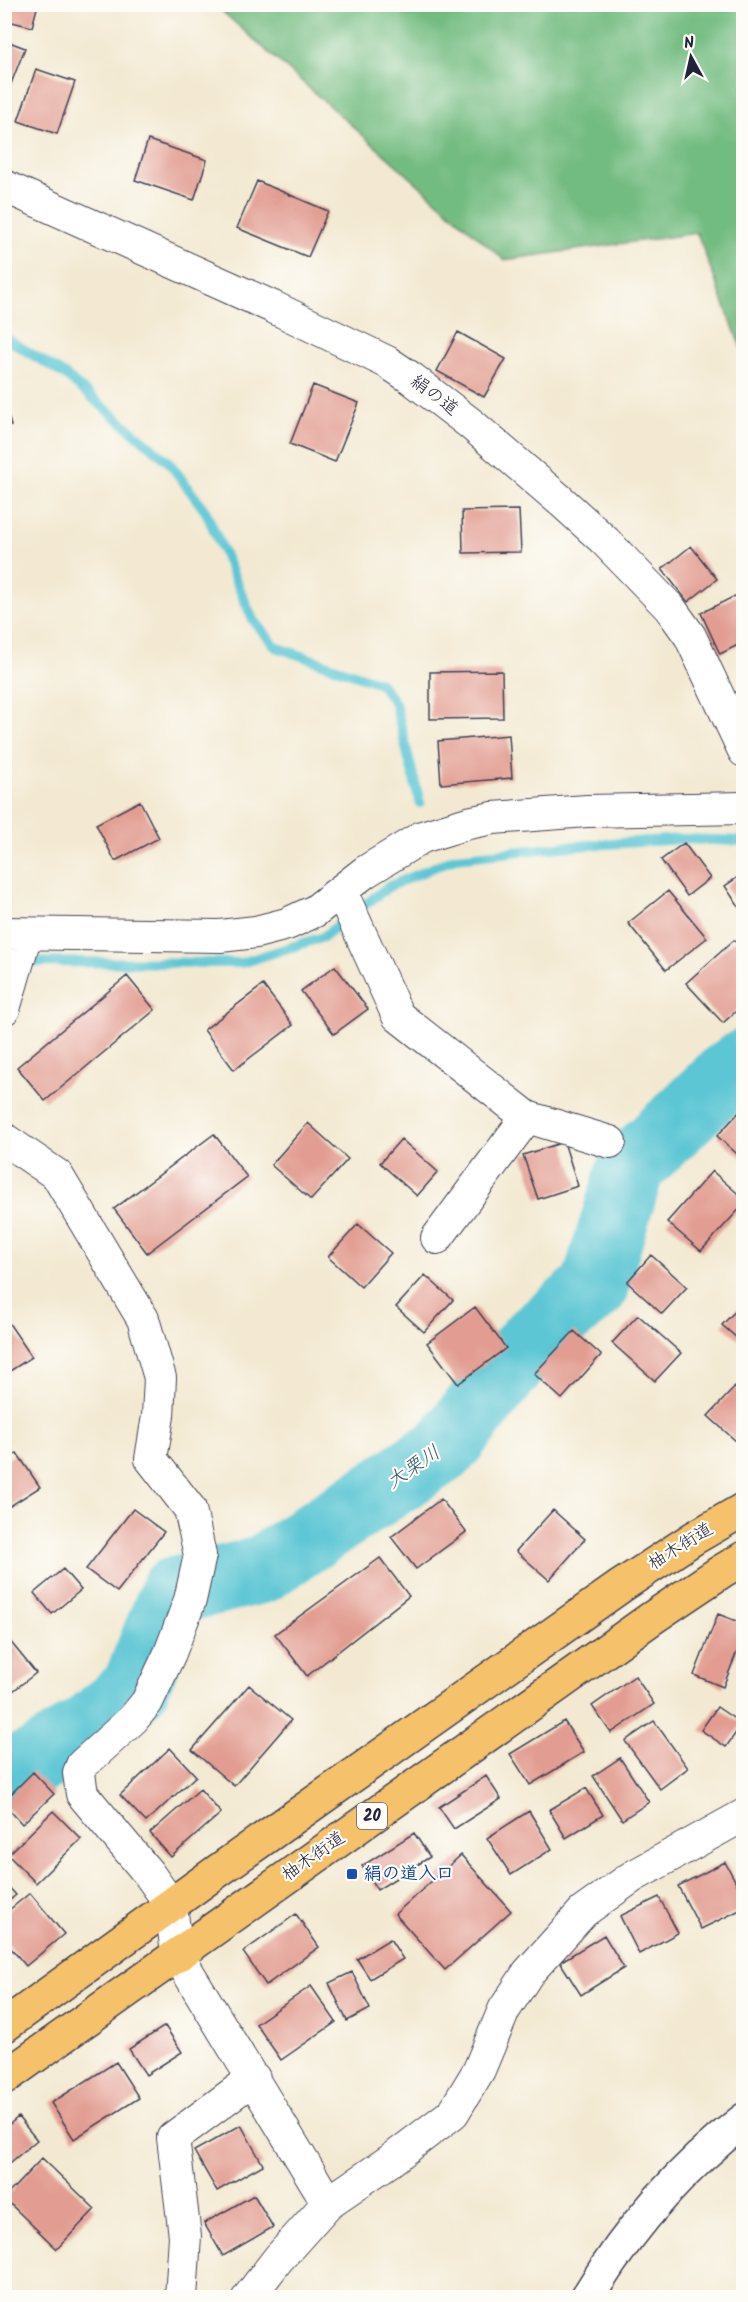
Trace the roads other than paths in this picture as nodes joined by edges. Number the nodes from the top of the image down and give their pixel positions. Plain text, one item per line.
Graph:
1 (4, 186) edge
2 (744, 751) edge
3 (744, 807) edge
4 (342, 893) junction
5 (19, 935) edge
6 (8, 998) edge
7 (527, 1117) junction
8 (4, 1140) edge
9 (610, 1142) dead end
10 (437, 1238) dead end
11 (744, 1509) edge
12 (744, 1558) edge
13 (744, 1815) edge
14 (171, 1905) junction
15 (177, 1954) junction
16 (4, 2026) edge
17 (4, 2078) edge
18 (254, 2078) junction
19 (744, 2120) edge
20 (328, 2203) junction
21 (181, 2298) edge
22 (248, 2298) edge
23 (587, 2298) edge

1 - 2 street, 絹の道
3 - 4 street
4 - 5 street
4 - 7 street
5 - 6 street
7 - 9 street
7 - 10 street
8 - 14 street
11 - 14 main road, 柚木街道 / 20
12 - 15 main road, 柚木街道 / 20
13 - 20 street
14 - 15 street
14 - 16 main road, 柚木街道 / 20
15 - 17 main road, 柚木街道 / 20
15 - 18 street
18 - 20 street
18 - 21 street
19 - 23 street
20 - 22 street

